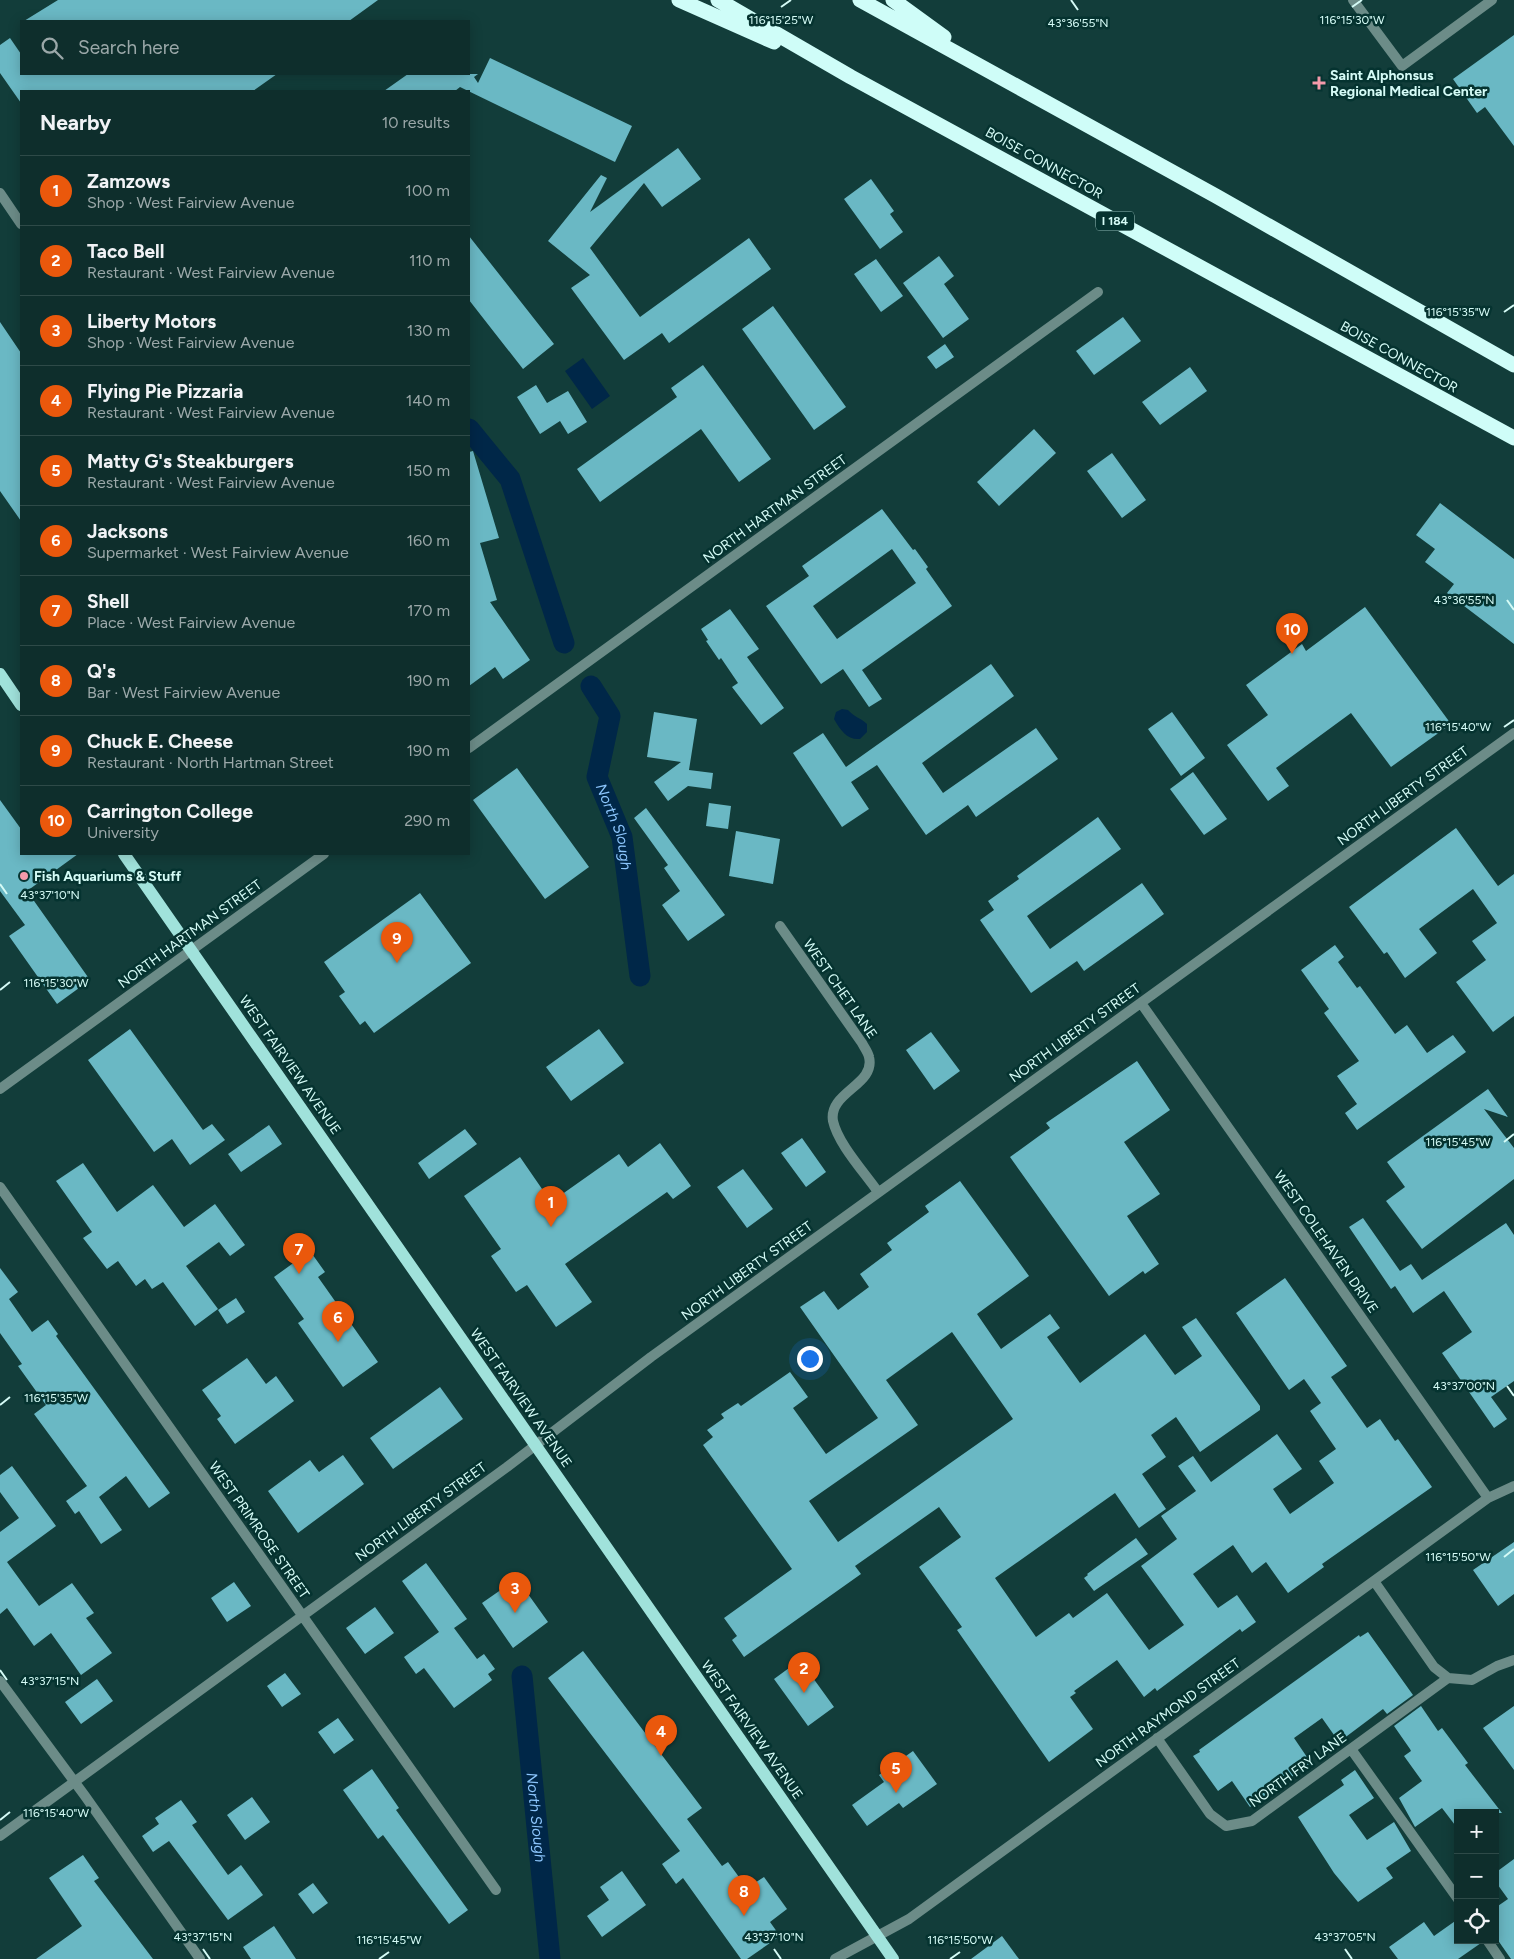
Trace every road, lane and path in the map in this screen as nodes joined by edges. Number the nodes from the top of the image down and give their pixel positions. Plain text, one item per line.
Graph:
1 (680, 0) edge
2 (718, 0) edge
3 (860, 0) edge
4 (893, 0) edge
5 (1353, 0) edge
6 (1492, 0) edge
7 (851, 77) junction
8 (1000, 77) junction
9 (0, 193) edge
10 (20, 223) edge
11 (1098, 292) dead end
12 (1514, 364) edge
13 (1514, 438) edge
14 (0, 674) edge
15 (20, 702) edge
16 (1514, 733) edge
17 (470, 747) edge
18 (125, 855) edge
19 (323, 855) edge
20 (780, 926) dead end
21 (191, 950) junction
22 (1141, 1003) junction
23 (0, 1089) edge
24 (0, 1187) edge
25 (878, 1192) junction
26 (536, 1445) junction
27 (1514, 1486) edge
28 (1488, 1498) junction
29 (1374, 1581) junction
30 (302, 1615) junction
31 (1514, 1660) edge
32 (1448, 1678) junction
33 (0, 1682) edge
34 (1157, 1738) junction
35 (1351, 1749) junction
36 (74, 1782) junction
37 (0, 1836) edge
38 (496, 1890) dead end
39 (1454, 1893) edge
40 (876, 1935) junction
41 (1490, 1944) edge
42 (200, 1959) edge
43 (835, 1959) edge
44 (893, 1959) edge
45 (1500, 1959) edge

1 - 7 highway
2 - 7 highway, BOISE CONNECTOR / I 184
3 - 8 highway
4 - 8 highway
5 - 6 street
7 - 13 highway, BOISE CONNECTOR / I 184
8 - 12 highway
9 - 10 street
11 - 17 street, NORTH HARTMAN STREET
14 - 15 main road
16 - 22 street, NORTH LIBERTY STREET
18 - 21 main road, WEST FAIRVIEW AVENUE
19 - 21 street, NORTH HARTMAN STREET
20 - 25 street, WEST CHET LANE
21 - 23 street, NORTH HARTMAN STREET
21 - 26 main road, WEST FAIRVIEW AVENUE
22 - 25 street, NORTH LIBERTY STREET
22 - 28 street, WEST COLEHAVEN DRIVE
24 - 30 street, WEST PRIMROSE STREET
25 - 26 street, NORTH LIBERTY STREET
26 - 30 street, NORTH LIBERTY STREET
26 - 40 main road, WEST FAIRVIEW AVENUE
27 - 28 street, NORTH RAYMOND STREET
28 - 29 street, NORTH RAYMOND STREET
29 - 32 street
29 - 34 street, NORTH RAYMOND STREET
30 - 36 street, NORTH LIBERTY STREET
30 - 38 street, WEST PRIMROSE STREET
31 - 32 street
32 - 35 street, NORTH FRY LANE
33 - 36 street
34 - 35 street, NORTH FRY LANE
34 - 40 street, NORTH RAYMOND STREET
35 - 39 street
36 - 37 street, NORTH LIBERTY STREET
36 - 42 street
40 - 43 street, NORTH RAYMOND STREET
40 - 44 main road, WEST FAIRVIEW AVENUE
41 - 45 street

